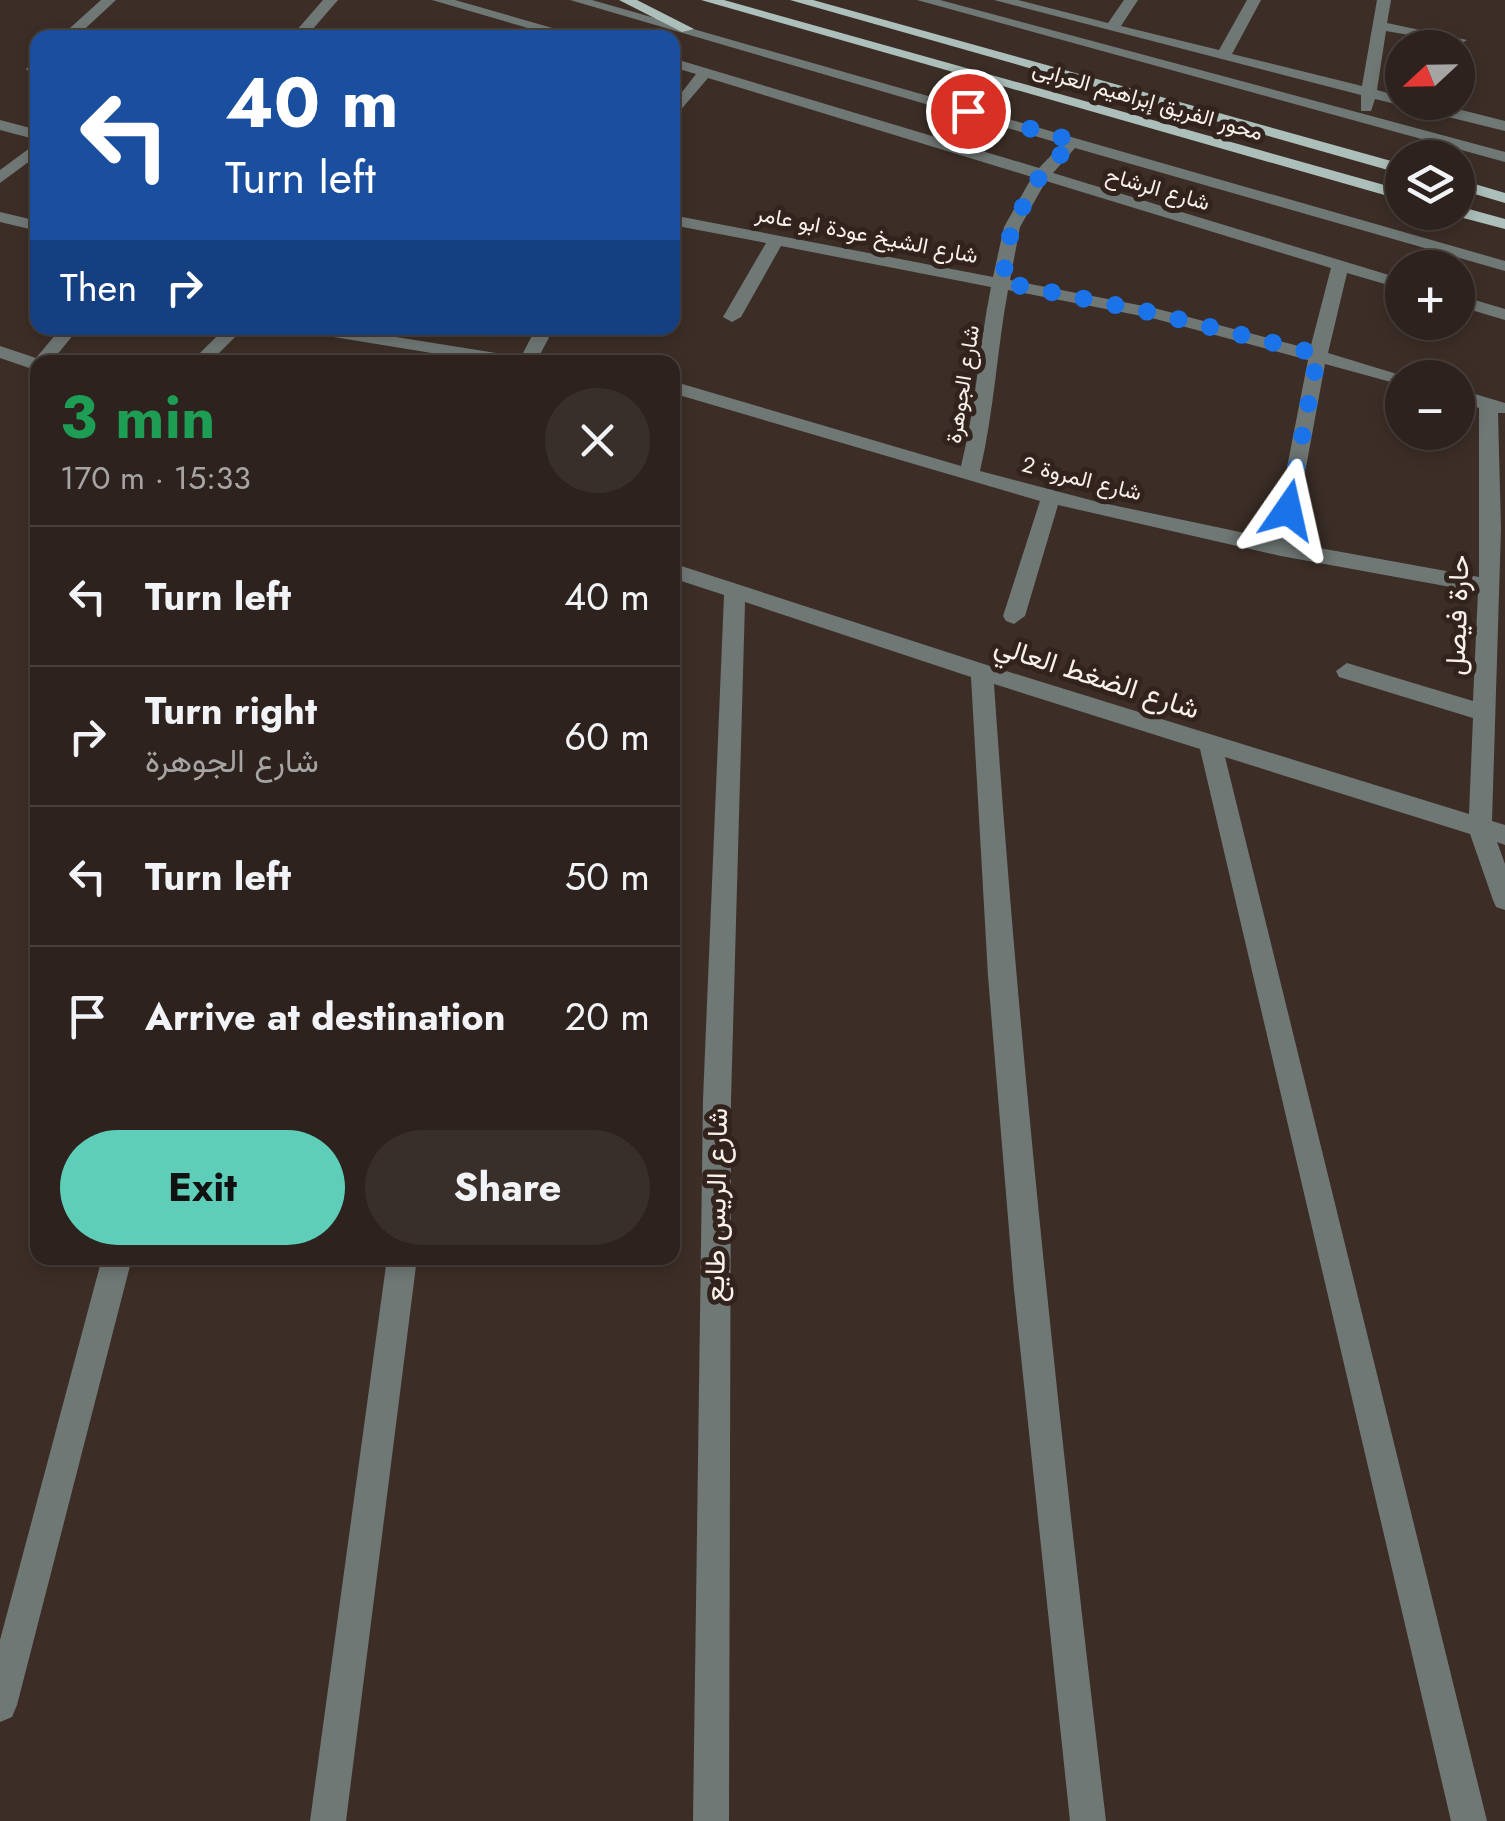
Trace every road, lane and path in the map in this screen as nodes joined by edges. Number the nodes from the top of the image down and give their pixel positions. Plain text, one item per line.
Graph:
1 (109, 0) edge
2 (331, 0) edge
3 (439, 0) edge
4 (578, 0) edge
5 (626, 0) edge
6 (708, 0) edge
7 (797, 0) edge
8 (924, 0) edge
9 (1131, 0) edge
10 (1254, 0) edge
11 (1384, 0) edge
12 (1011, 1) edge
13 (1378, 26) junction
14 (1112, 28) junction
15 (75, 30) edge
16 (304, 30) edge
17 (550, 30) edge
18 (688, 30) junction
19 (1401, 30) edge
20 (1223, 56) junction
21 (680, 64) edge
22 (706, 71) junction
23 (1369, 92) junction
24 (1385, 96) edge
25 (680, 105) edge
26 (1475, 118) edge
27 (1364, 120) junction
28 (0, 125) edge
29 (1505, 126) edge
30 (30, 133) edge
31 (1074, 141) junction
32 (30, 154) edge
33 (1505, 157) edge
34 (1385, 164) edge
35 (1040, 176) junction
36 (0, 178) edge
37 (1475, 189) edge
38 (1385, 191) edge
39 (1505, 198) edge
40 (0, 216) edge
41 (1475, 216) edge
42 (680, 222) edge
43 (30, 224) edge
44 (1505, 224) edge
45 (776, 240) junction
46 (1340, 265) junction
47 (1505, 266) edge
48 (1385, 279) edge
49 (1002, 282) junction
50 (1475, 305) edge
51 (1505, 314) edge
52 (732, 317) dead end
53 (64, 335) edge
54 (227, 335) edge
55 (352, 335) edge
56 (7, 354) edge
57 (1318, 354) junction
58 (48, 355) edge
59 (207, 355) edge
60 (477, 355) edge
61 (0, 374) edge
62 (1385, 374) edge
63 (680, 389) edge
64 (1496, 407) edge
65 (969, 475) junction
66 (1051, 497) junction
67 (1498, 530) edge
68 (1281, 548) junction
69 (680, 573) edge
70 (1488, 586) junction
71 (735, 590) junction
72 (1014, 616) dead end
73 (982, 672) junction
74 (1347, 672) dead end
75 (1484, 713) junction
76 (1211, 745) junction
77 (1480, 827) junction
78 (1505, 836) edge
79 (1505, 900) edge
80 (115, 1265) edge
81 (401, 1265) edge
82 (0, 1705) edge
83 (328, 1821) edge
84 (711, 1821) edge
85 (1088, 1821) edge
86 (1469, 1821) edge

1 - 15 street
2 - 16 street
3 - 17 street
4 - 18 street
5 - 18 main road
6 - 38 main road, محور الفريق إبراهيم العرابى
7 - 34 main road, محور الفريق إبراهيم العرابى
8 - 27 street
9 - 14 street
10 - 20 street
11 - 13 street
12 - 14 street
13 - 19 street
13 - 23 street
14 - 20 street
18 - 31 street
20 - 23 street
21 - 22 street, شارع الرشاح
22 - 25 street
22 - 35 street, شارع الرشاح
23 - 24 street
23 - 27 street
26 - 29 street
27 - 33 street
28 - 30 street
31 - 35 street, شارع الجوهرة
31 - 47 street
32 - 36 street
35 - 46 street, شارع الرشاح
35 - 49 street, شارع الجوهرة
37 - 39 main road
40 - 43 street
41 - 44 main road
42 - 45 street, شارع الشيخ عودة ابو عامر
45 - 49 street, شارع الشيخ عودة ابو عامر
45 - 52 street
46 - 48 street, شارع الرشاح
46 - 57 street
49 - 57 street, شارع الشيخ عودة ابو عامر
49 - 65 street, شارع الجوهرة
50 - 51 street
53 - 58 street
54 - 59 street
55 - 60 street
56 - 61 street
57 - 62 street, شارع الشيخ عودة ابو عامر
57 - 68 street
63 - 65 street, شارع المروة 2
64 - 67 street, حارة فيصل
65 - 66 street, شارع المروة 2
66 - 68 street, شارع المروة 2
66 - 72 street
67 - 70 street, حارة فيصل
68 - 70 street, شارع المروة 2
69 - 71 street, شارع الضغط العالي
70 - 75 street, حارة فيصل
71 - 73 street, شارع الضغط العالي
71 - 84 street, شارع الريس طايع
73 - 76 street, شارع الضغط العالي
73 - 85 street
74 - 75 street
75 - 77 street, حارة فيصل
76 - 77 street, شارع الضغط العالي
76 - 86 street
77 - 78 street, شارع الضغط العالي
77 - 79 street
80 - 82 street
81 - 83 street

